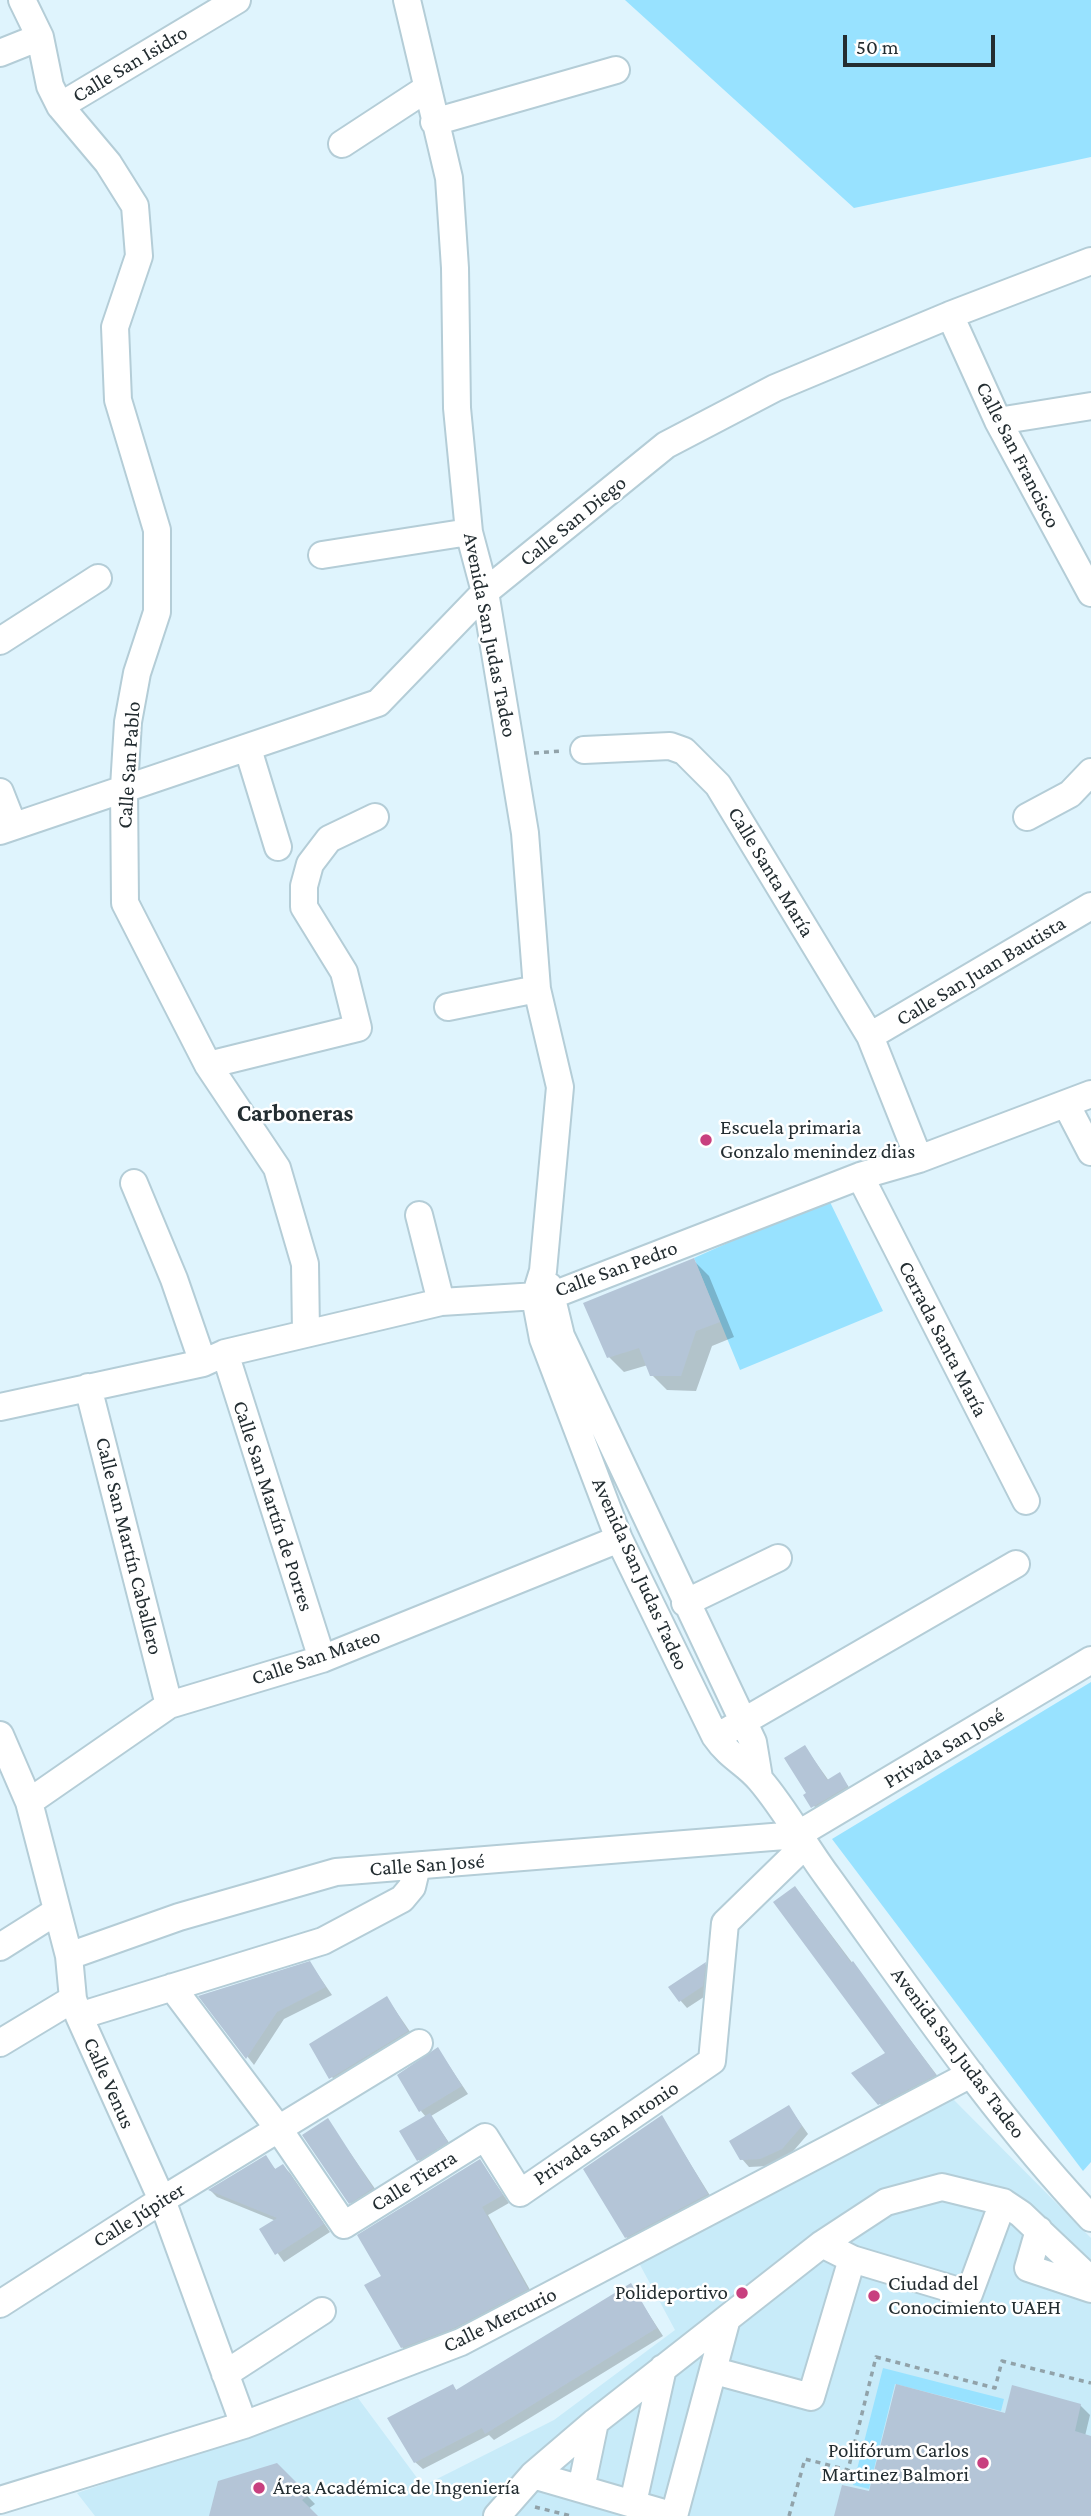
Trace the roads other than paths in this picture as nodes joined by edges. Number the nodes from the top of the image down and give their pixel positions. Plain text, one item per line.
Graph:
1 (22, 0) edge
2 (237, 0) edge
3 (407, 0) edge
4 (40, 37) junction
5 (0, 53) edge
6 (616, 70) dead end
7 (426, 89) junction
8 (60, 106) junction
9 (434, 122) junction
10 (342, 145) dead end
11 (1091, 261) edge
12 (950, 315) junction
13 (1091, 406) edge
14 (998, 421) junction
15 (469, 532) junction
16 (322, 555) dead end
17 (98, 578) dead end
18 (485, 592) junction
19 (1091, 593) edge
20 (0, 641) edge
21 (248, 748) junction
22 (584, 750) road end
23 (1091, 772) edge
24 (124, 788) junction
25 (0, 792) edge
26 (375, 817) dead end
27 (1027, 817) dead end
28 (7, 828) edge
29 (278, 847) dead end
30 (1091, 906) edge
31 (537, 989) junction
32 (447, 1007) dead end
33 (870, 1036) junction
34 (208, 1065) junction
35 (1091, 1094) edge
36 (1066, 1104) junction
37 (1091, 1152) edge
38 (919, 1159) junction
39 (859, 1177) junction
40 (134, 1183) dead end
41 (419, 1215) dead end
42 (544, 1287) junction
43 (441, 1302) junction
44 (306, 1333) junction
45 (214, 1358) junction
46 (88, 1387) junction
47 (0, 1407) edge
48 (1026, 1501) dead end
49 (619, 1539) junction
50 (778, 1558) dead end
51 (1016, 1564) dead end
52 (685, 1603) junction
53 (322, 1659) junction
54 (1091, 1660) edge
55 (169, 1704) junction
56 (741, 1724) junction
57 (0, 1735) edge
58 (715, 1736) junction
59 (6, 1773) edge
60 (759, 1779) junction
61 (29, 1802) junction
62 (801, 1840) junction
63 (417, 1866) junction
64 (57, 1912) junction
65 (0, 1947) edge
66 (69, 1956) junction
67 (172, 1987) junction
68 (76, 2007) junction
69 (0, 2043) edge
70 (419, 2043) dead end
71 (971, 2074) junction
72 (278, 2128) junction
73 (485, 2137) joint
74 (162, 2200) junction
75 (1003, 2202) junction
76 (1090, 2215) edge
77 (1039, 2230) junction
78 (822, 2244) junction
79 (852, 2259) junction
80 (1091, 2280) edge
81 (1091, 2289) edge
82 (0, 2304) edge
83 (322, 2311) dead end
84 (726, 2322) junction
85 (663, 2368) junction
86 (715, 2371) junction
87 (225, 2374) junction
88 (595, 2422) junction
89 (244, 2425) junction
90 (533, 2475) junction
91 (581, 2488) junction
92 (0, 2500) edge
93 (633, 2503) junction
94 (497, 2516) edge

1 - 4 street, Calle San Pablo
2 - 8 street, Calle San Isidro
3 - 7 street, Avenida San Judas Tadeo
4 - 5 street
4 - 8 street, Calle San Pablo
6 - 9 street
7 - 9 street, Avenida San Judas Tadeo
7 - 10 street
8 - 24 street, Calle San Pablo
9 - 15 street, Avenida San Judas Tadeo
11 - 12 street, Calle San Diego
12 - 14 street, Calle San Francisco
12 - 18 street, Calle San Diego
13 - 14 street
14 - 19 street, Calle San Francisco
15 - 16 street
15 - 18 street, Avenida San Judas Tadeo
17 - 20 street
18 - 21 street, Calle San Diego
18 - 31 street, Avenida San Judas Tadeo
21 - 24 street, Calle San Diego
21 - 29 street
22 - 33 street, Calle Santa María
23 - 27 street
24 - 28 street, Calle San Diego
24 - 34 street, Calle San Pablo
25 - 28 street
26 - 34 street
30 - 33 street, Calle San Juan Bautista
31 - 32 street
31 - 42 street, Avenida San Judas Tadeo
33 - 38 street, Calle Santa María
34 - 44 street, Calle San Pablo
35 - 36 street, Calle San Pedro
36 - 37 street
36 - 38 street, Calle San Pedro
38 - 39 street, Calle San Pedro
39 - 42 street, Calle San Pedro
39 - 48 street, Cerrada Santa María
40 - 45 street, Calle San Martín de Porres
41 - 43 street
42 - 43 street, Calle San Pedro
42 - 49 street, Avenida San Judas Tadeo
42 - 52 street, Avenida San Judas Tadeo
43 - 44 street, Calle San Pedro
44 - 45 street, Calle San Pedro
45 - 46 street, Calle San Pedro
45 - 53 street, Calle San Martín de Porres
46 - 47 street, Calle San Pedro
46 - 55 street, Calle San Martín Caballero
49 - 53 street, Calle San Mateo
49 - 58 street, Avenida San Judas Tadeo
50 - 52 street
51 - 56 street
52 - 56 street, Avenida San Judas Tadeo
53 - 55 street, Calle San Mateo
54 - 62 street, Privada San José
55 - 61 street, Calle San Mateo
56 - 58 street
56 - 60 street, Avenida San Judas Tadeo
57 - 59 street, Calle Venus
58 - 60 street, Avenida San Judas Tadeo
59 - 61 street, Calle Venus
60 - 62 street, Avenida San Judas Tadeo
61 - 64 street, Calle Venus
62 - 63 street, Calle San José
62 - 71 street, Avenida San Judas Tadeo
62 - 73 street, Privada San Antonio
63 - 66 street, Calle San José
63 - 67 street
64 - 65 street
64 - 66 street, Calle Venus
66 - 68 street, Calle Venus
67 - 68 street
67 - 72 street
68 - 69 street
68 - 74 street, Calle Venus
70 - 72 street, Calle Júpiter
71 - 76 street, Avenida San Judas Tadeo
71 - 89 street, Calle Mercurio
72 - 73 street, Calle Tierra
72 - 74 street, Calle Júpiter
74 - 82 street, Calle Júpiter
74 - 87 street, Calle Venus
75 - 77 street
75 - 78 street
75 - 79 street
77 - 80 street
77 - 81 street
78 - 79 street
78 - 84 street
79 - 86 street
83 - 87 street
84 - 85 street
84 - 86 street
85 - 88 street
85 - 93 street
86 - 93 street
87 - 89 street, Calle Venus
88 - 90 street
88 - 91 street
89 - 92 street, Calle Mercurio
90 - 91 street
90 - 94 street
91 - 93 street

